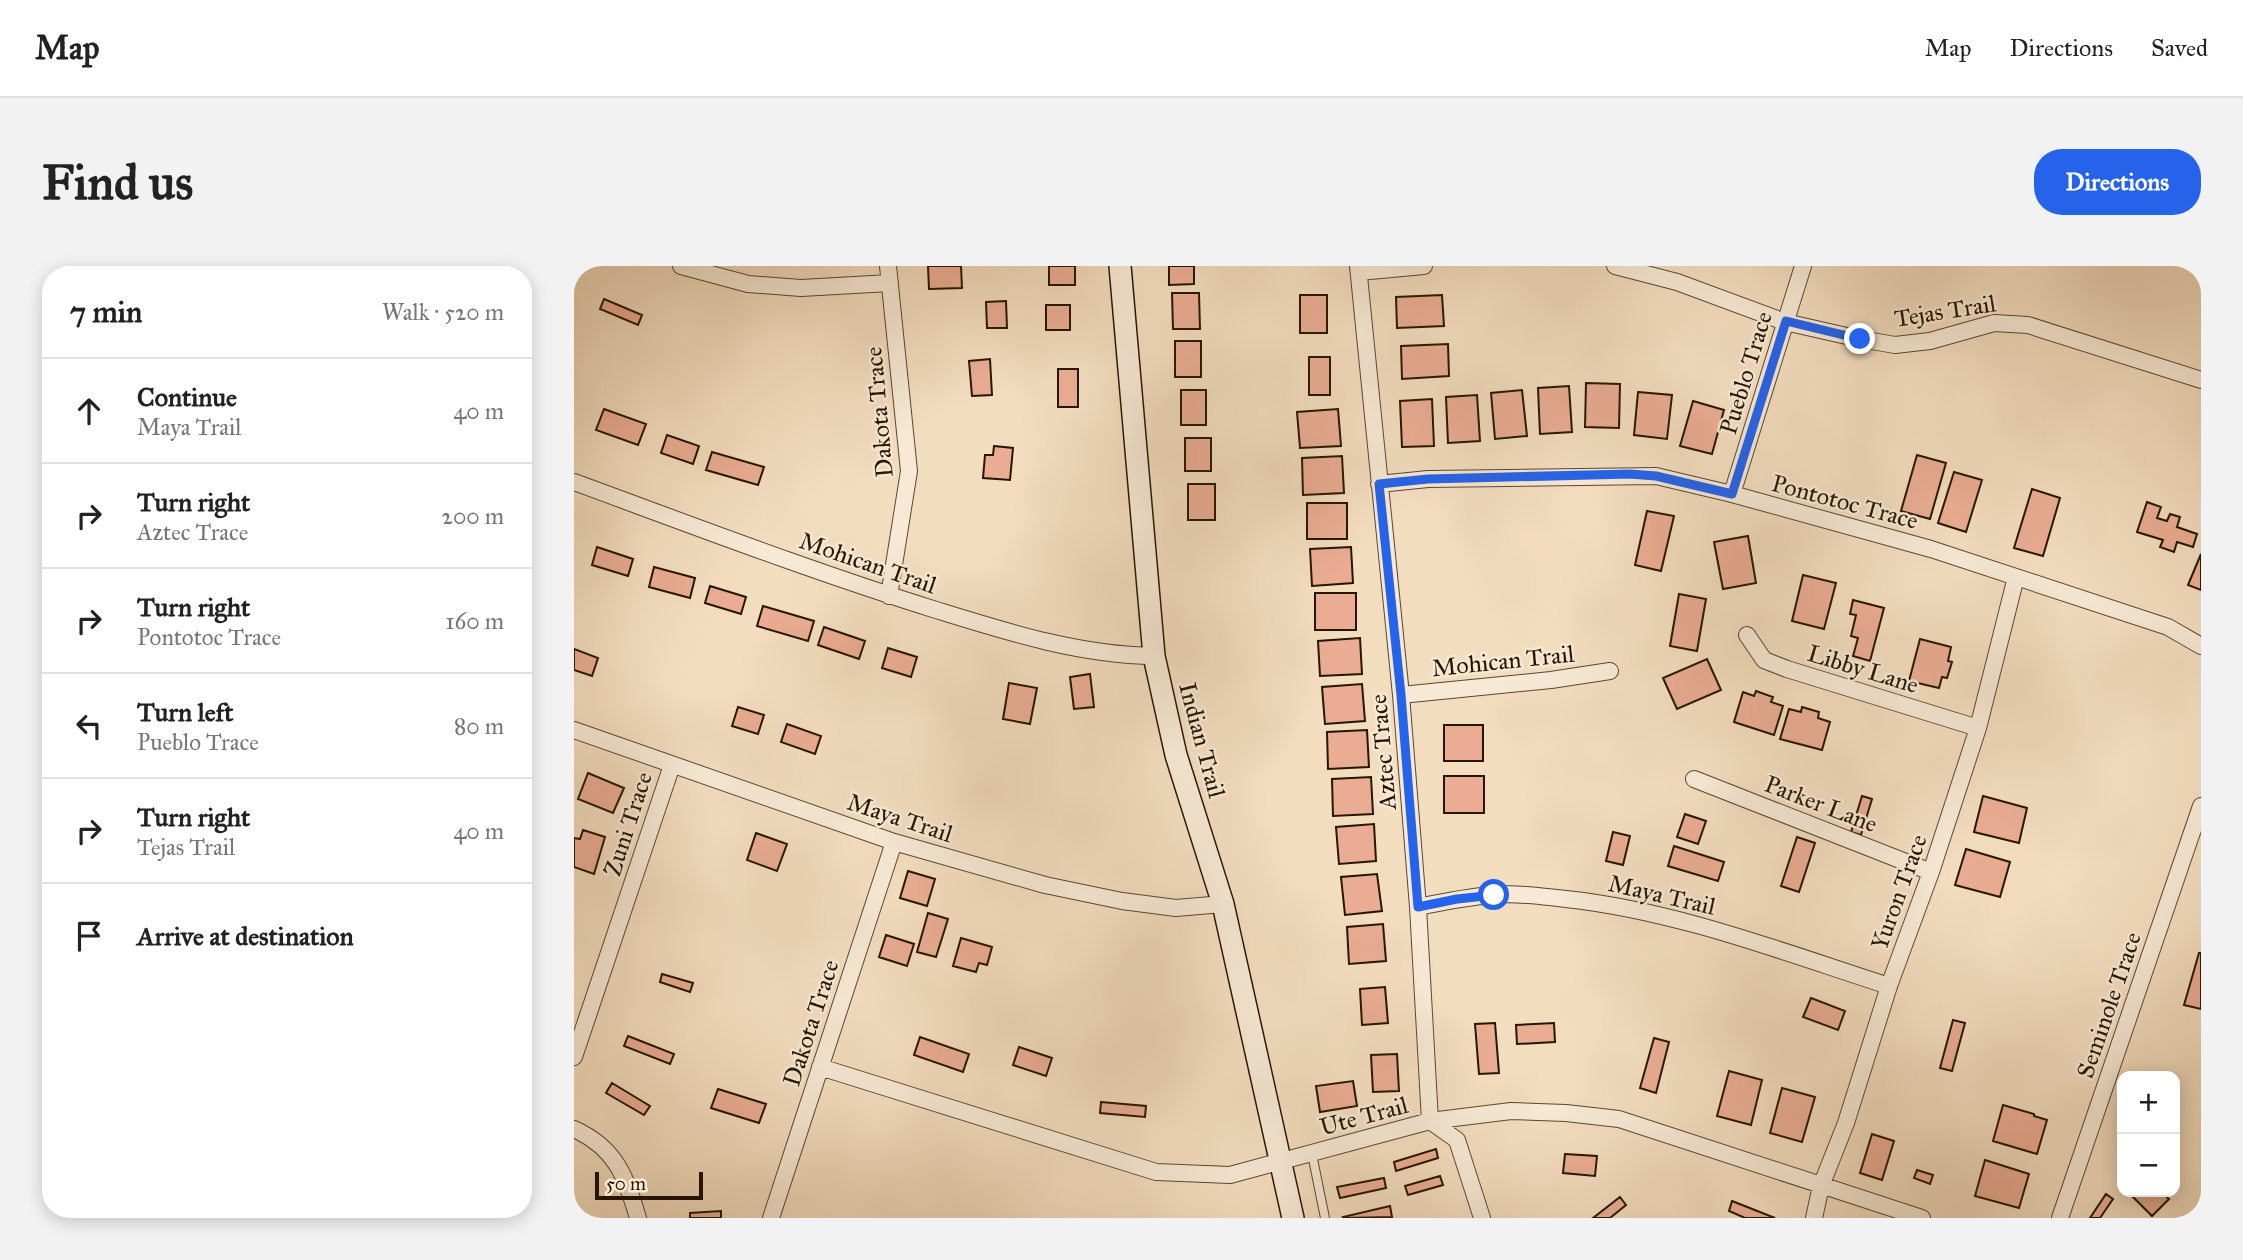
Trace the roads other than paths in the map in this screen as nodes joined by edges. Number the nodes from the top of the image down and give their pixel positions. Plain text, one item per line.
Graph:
1 (681, 266) edge
2 (888, 266) edge
3 (1120, 266) edge
4 (1424, 266) edge
5 (1615, 266) edge
6 (1803, 266) edge
7 (1358, 269) edge
8 (890, 283) junction
9 (1786, 321) junction
10 (2201, 380) edge
11 (574, 482) edge
12 (1379, 484) junction
13 (1732, 494) junction
14 (2016, 578) junction
15 (889, 596) junction
16 (1747, 635) dead end
17 (2201, 646) edge
18 (1154, 656) junction
19 (1610, 671) dead end
20 (1401, 695) junction
21 (1978, 727) junction
22 (574, 730) edge
23 (672, 765) junction
24 (1694, 779) dead end
25 (2201, 806) edge
26 (894, 842) junction
27 (1931, 872) junction
28 (1223, 904) junction
29 (1418, 907) junction
30 (1889, 986) junction
31 (574, 1057) edge
32 (820, 1067) junction
33 (1430, 1121) junction
34 (574, 1129) edge
35 (1312, 1154) junction
36 (1282, 1162) junction
37 (1821, 1186) junction
38 (638, 1218) edge
39 (771, 1218) edge
40 (1293, 1218) edge
41 (1325, 1218) edge
42 (1482, 1218) edge
43 (1814, 1218) edge
44 (1922, 1218) edge
45 (2060, 1218) edge

1 - 8 street
2 - 8 street, Dakota Trace
3 - 18 street, Indian Trail
4 - 7 street
5 - 9 street, Tejas Trail
6 - 9 street, Pueblo Trace
7 - 12 street, Aztec Trace
8 - 15 street, Dakota Trace
9 - 10 street, Tejas Trail
9 - 13 street, Pueblo Trace
11 - 15 street, Mohican Trail
12 - 13 street, Pontotoc Trace
12 - 20 street, Aztec Trace
13 - 14 street, Pontotoc Trace
14 - 17 street, Pontotoc Trace
14 - 21 street, Yuron Trace
15 - 18 street, Mohican Trail
16 - 21 street, Libby Lane
18 - 28 street, Indian Trail
19 - 20 street, Mohican Trail
20 - 29 street, Aztec Trace
21 - 27 street, Yuron Trace
22 - 23 street, Maya Trail
23 - 26 street, Maya Trail
23 - 31 street, Zuni Trace
24 - 27 street, Parker Lane
25 - 45 street, Seminole Trace
26 - 28 street, Maya Trail
26 - 32 street, Dakota Trace
27 - 30 street, Yuron Trace
28 - 36 street, Indian Trail
29 - 30 street, Maya Trail
29 - 33 street, Aztec Trace
30 - 37 street, Yuron Trace
32 - 36 street, Ute Trail
32 - 39 street, Dakota Trace
33 - 35 street, Ute Trail
33 - 37 street, Ute Trail
33 - 42 street
34 - 38 street
35 - 36 street, Ute Trail
35 - 41 lane
36 - 40 street, Indian Trail
37 - 43 street, Yuron Trace
37 - 44 street, Ute Trail

